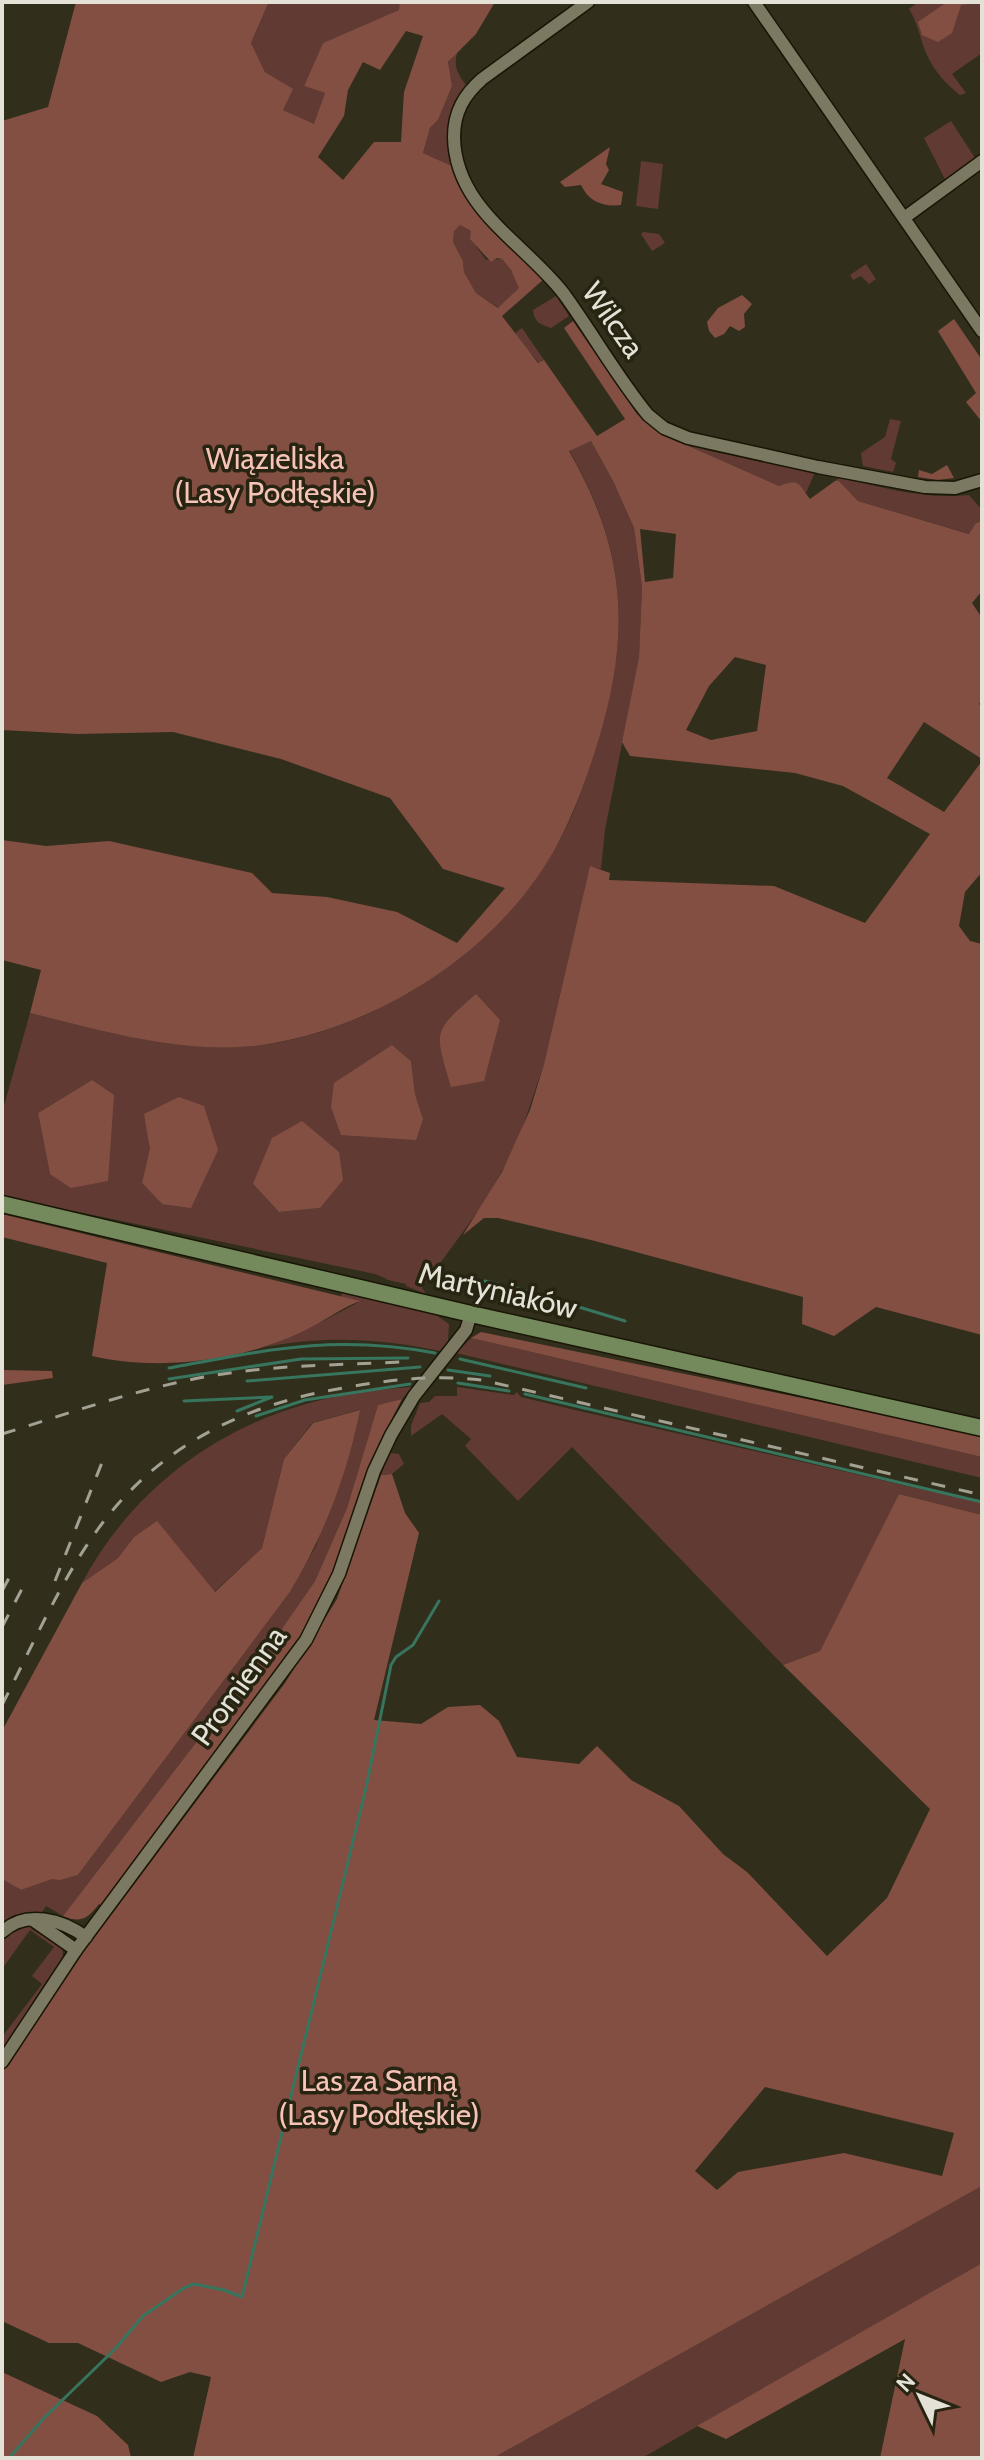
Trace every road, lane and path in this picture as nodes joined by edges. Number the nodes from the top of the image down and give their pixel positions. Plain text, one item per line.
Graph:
1 (588, 2) edge
2 (754, 2) edge
3 (982, 161) edge
4 (904, 218) junction
5 (982, 331) edge
6 (982, 480) edge
7 (2, 1204) edge
8 (471, 1314) junction
9 (982, 1428) edge
10 (33, 1920) junction
11 (2, 1932) edge
12 (86, 1937) junction
13 (76, 1950) junction
14 (2, 2062) edge

1 - 6 street, Wilcza
2 - 4 street
3 - 4 street
4 - 5 street
7 - 8 main road, Martyniaków
8 - 9 main road, Martyniaków
8 - 12 street, Promienna
10 - 11 street
10 - 12 street
10 - 13 street
12 - 13 street, Promienna
13 - 14 street, Promienna

